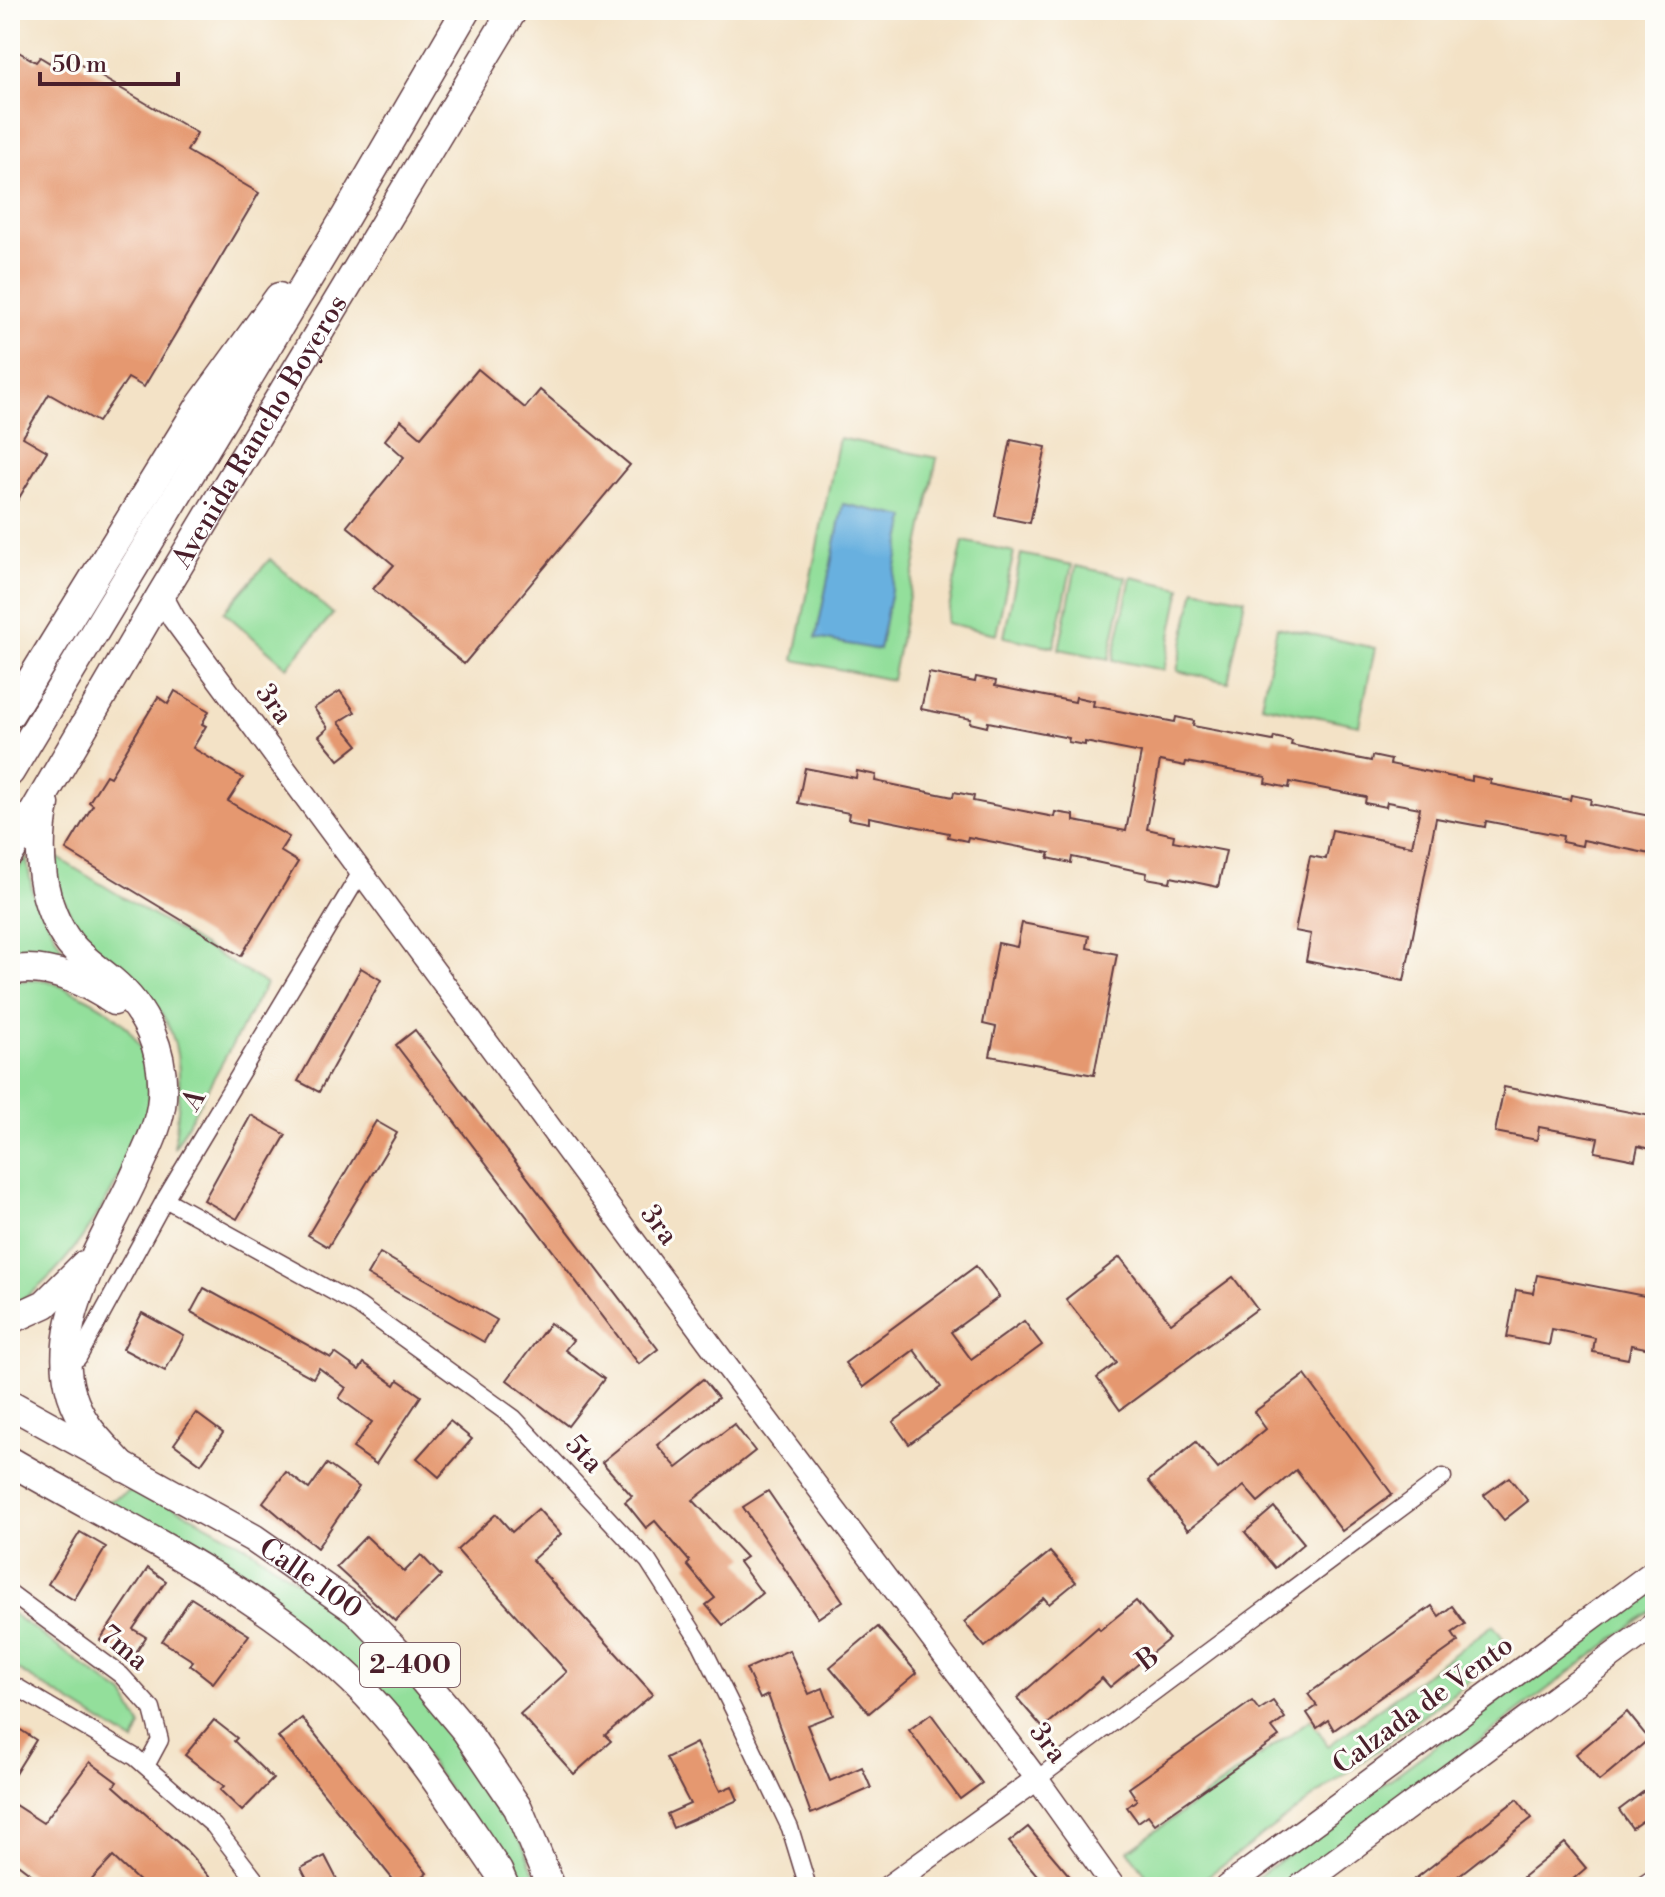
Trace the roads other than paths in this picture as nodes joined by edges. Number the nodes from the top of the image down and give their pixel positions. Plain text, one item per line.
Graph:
1 (466, 10) edge
2 (513, 10) edge
3 (346, 216) junction
4 (161, 595) junction
5 (10, 714) edge
6 (10, 772) edge
7 (47, 793) junction
8 (10, 853) edge
9 (361, 872) junction
10 (10, 971) edge
11 (157, 1051) junction
12 (165, 1199) junction
13 (106, 1235) junction
14 (10, 1320) edge
15 (78, 1358) dead end
16 (10, 1404) edge
17 (10, 1461) edge
18 (124, 1468) junction
19 (1443, 1477) dead end
20 (1655, 1571) edge
21 (10, 1593) edge
22 (1655, 1624) edge
23 (10, 1683) edge
24 (146, 1766) junction
25 (1037, 1779) junction
26 (1655, 1876) edge
27 (261, 1887) edge
28 (505, 1887) edge
29 (551, 1887) edge
30 (808, 1887) edge
31 (888, 1887) edge
32 (1114, 1887) edge
33 (1227, 1887) edge
34 (1300, 1887) edge
35 (1638, 1887) edge

1 - 3 highway, Avenida Rancho Boyeros
2 - 4 highway, Avenida Rancho Boyeros
3 - 5 highway
3 - 6 highway, Avenida Rancho Boyeros
4 - 7 highway, Avenida Rancho Boyeros
4 - 9 street, 3ra
7 - 8 highway, Avenida Rancho Boyeros
7 - 11 highway
9 - 12 street, A
9 - 25 street, 3ra
10 - 11 highway
11 - 13 highway
12 - 15 street, A
12 - 30 street, 5ta
13 - 14 highway
13 - 18 highway
16 - 18 highway, Calle 100 / 2-400
17 - 28 highway, Calle 100 / 2-400
18 - 29 highway, Calle 100 / 2-400
19 - 25 street, B
20 - 33 main road, Calzada de Vento
21 - 24 street, 7ma
22 - 34 main road
23 - 24 street
24 - 27 street
25 - 31 street, B
25 - 32 street, 3ra
26 - 35 street

